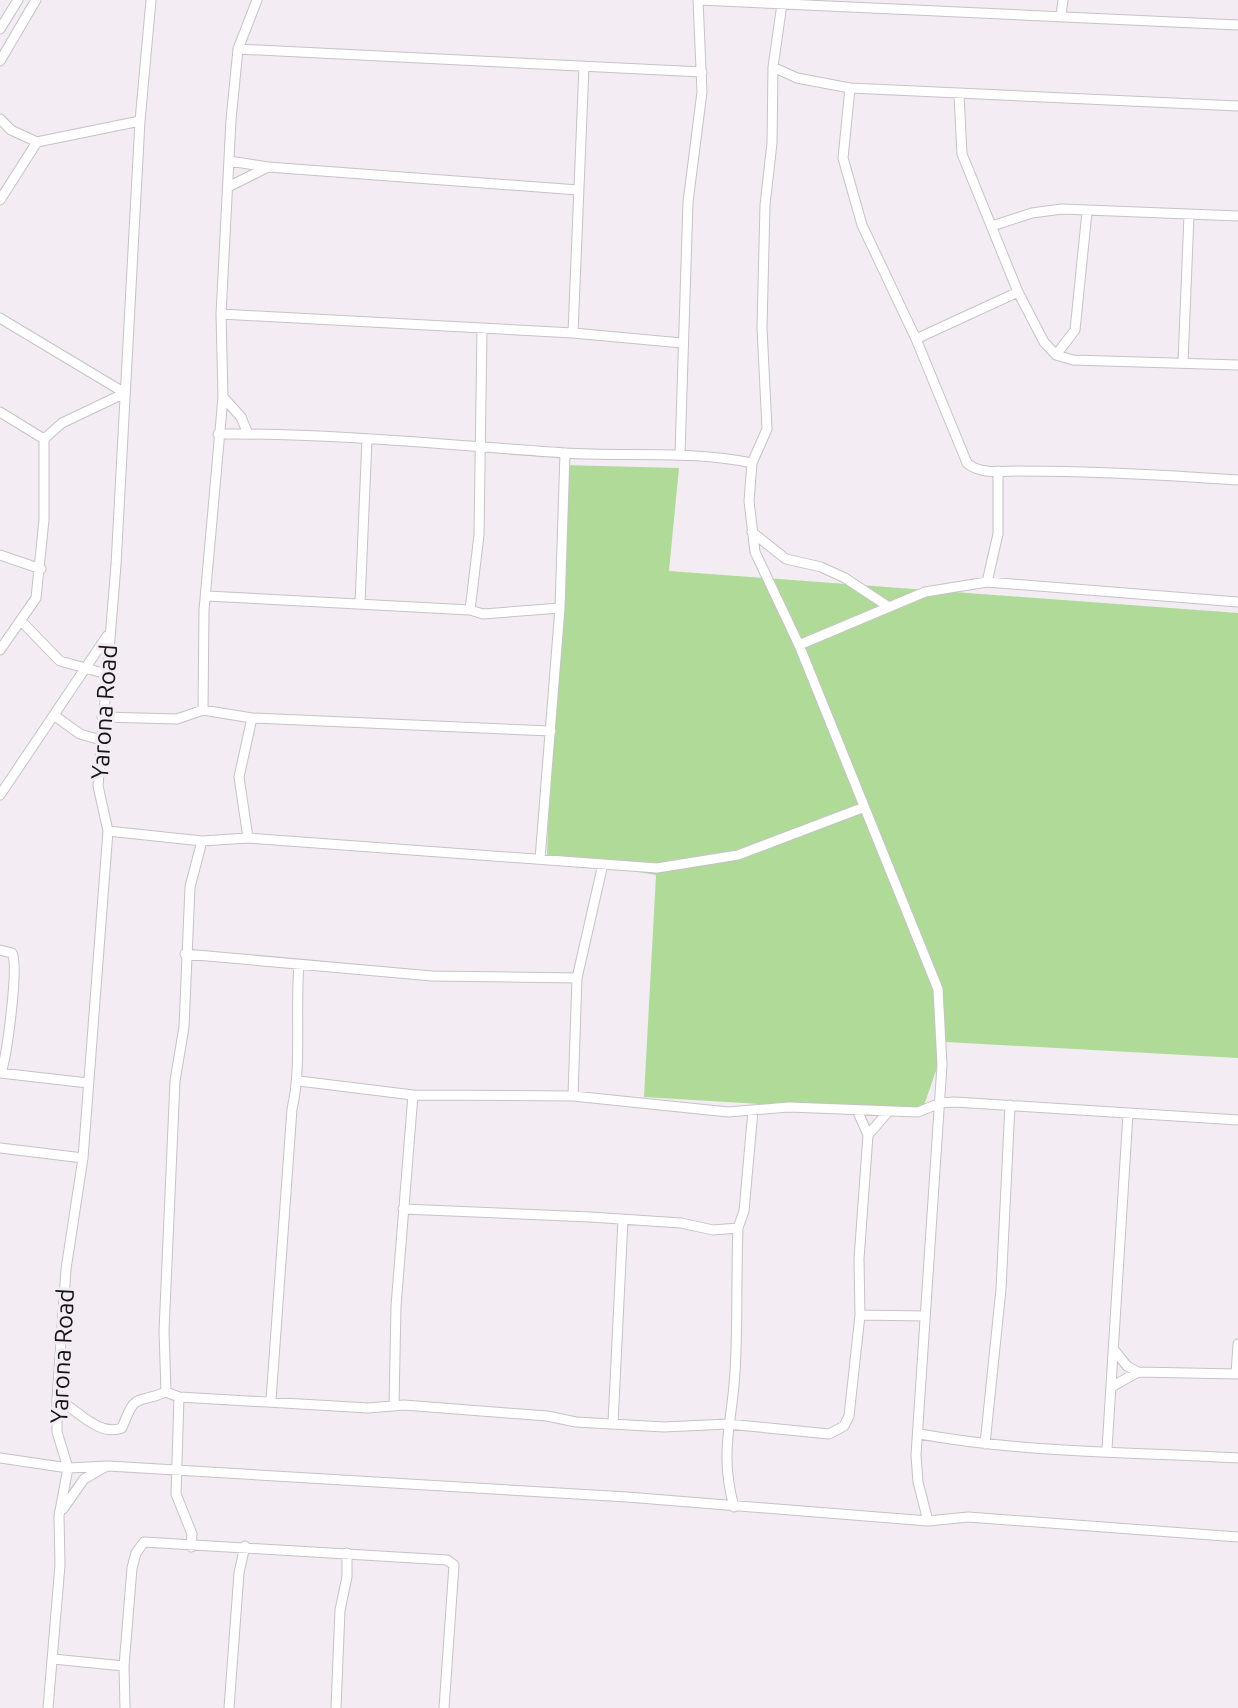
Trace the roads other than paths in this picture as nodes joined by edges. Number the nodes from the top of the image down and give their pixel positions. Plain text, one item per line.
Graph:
1 (18, 0) edge
2 (36, 0) edge
3 (151, 0) edge
4 (257, 0) edge
5 (699, 0) edge
6 (1063, 0) edge
7 (813, 3) edge
8 (782, 4) junction
9 (1061, 15) junction
10 (1238, 25) edge
11 (0, 29) edge
12 (20, 29) junction
13 (238, 49) junction
14 (0, 61) edge
15 (584, 66) junction
16 (773, 67) junction
17 (702, 72) junction
18 (850, 88) junction
19 (959, 95) junction
20 (1238, 106) edge
21 (0, 119) edge
22 (140, 121) junction
23 (37, 142) junction
24 (229, 161) junction
25 (268, 167) junction
26 (228, 187) junction
27 (578, 190) junction
28 (0, 200) edge
29 (1087, 212) junction
30 (1189, 215) junction
31 (1238, 216) edge
32 (992, 226) junction
33 (1018, 292) junction
34 (221, 314) junction
35 (0, 318) edge
36 (482, 329) junction
37 (573, 333) junction
38 (916, 339) junction
39 (682, 343) junction
40 (1056, 355) junction
41 (1183, 363) junction
42 (1238, 365) edge
43 (125, 393) junction
44 (223, 397) junction
45 (0, 412) edge
46 (218, 434) junction
47 (248, 434) junction
48 (44, 439) junction
49 (367, 439) junction
50 (481, 448) junction
51 (565, 453) junction
52 (680, 454) junction
53 (752, 463) junction
54 (998, 471) junction
55 (1238, 480) edge
56 (752, 532) junction
57 (0, 555) edge
58 (993, 564) junction
59 (41, 569) junction
60 (987, 582) junction
61 (1003, 582) junction
62 (207, 596) junction
63 (1238, 602) edge
64 (360, 603) junction
65 (889, 607) junction
66 (560, 608) junction
67 (470, 610) junction
68 (22, 622) junction
69 (109, 633) junction
70 (799, 645) junction
71 (0, 650) edge
72 (86, 669) junction
73 (107, 674) junction
74 (203, 710) junction
75 (55, 716) junction
76 (102, 717) junction
77 (252, 718) junction
78 (551, 731) junction
79 (101, 740) junction
80 (0, 795) edge
81 (862, 808) junction
82 (108, 831) junction
83 (248, 838) junction
84 (202, 841) junction
85 (540, 859) junction
86 (603, 864) junction
87 (0, 950) edge
88 (185, 954) junction
89 (299, 965) junction
90 (577, 978) junction
91 (1, 1073) edge
92 (299, 1081) junction
93 (88, 1083) junction
94 (413, 1095) junction
95 (573, 1096) junction
96 (940, 1103) junction
97 (1010, 1105) junction
98 (753, 1110) junction
99 (857, 1110) junction
100 (887, 1113) junction
101 (1128, 1114) junction
102 (1238, 1120) edge
103 (868, 1135) junction
104 (0, 1148) edge
105 (83, 1158) junction
106 (403, 1209) junction
107 (623, 1220) junction
108 (738, 1228) junction
109 (860, 1315) junction
110 (925, 1316) junction
111 (1238, 1344) edge
112 (1114, 1350) junction
113 (1138, 1372) junction
114 (1237, 1374) edge
115 (1113, 1386) junction
116 (166, 1392) junction
117 (179, 1397) junction
118 (57, 1399) junction
119 (271, 1400) junction
120 (394, 1405) junction
121 (613, 1423) junction
122 (728, 1424) junction
123 (920, 1434) junction
124 (985, 1444) junction
125 (1107, 1449) junction
126 (0, 1458) edge
127 (1238, 1458) edge
128 (108, 1466) junction
129 (68, 1468) junction
130 (177, 1471) junction
131 (734, 1507) junction
132 (59, 1516) junction
133 (928, 1521) junction
134 (1238, 1537) edge
135 (245, 1546) junction
136 (191, 1547) junction
137 (347, 1553) junction
138 (53, 1659) junction
139 (124, 1666) junction
140 (48, 1708) edge
141 (125, 1708) edge
142 (229, 1708) edge
143 (336, 1708) edge
144 (444, 1708) edge

1 - 11 street
1 - 12 street
2 - 12 street
3 - 22 street, Yarona Road
4 - 13 street
5 - 8 street
5 - 17 street
6 - 9 street
7 - 8 street
7 - 9 street
8 - 16 street
9 - 10 street
12 - 14 street
13 - 15 street
13 - 24 street
15 - 17 street
15 - 27 street
16 - 18 street
16 - 53 street
17 - 39 street
18 - 19 street
18 - 38 street
19 - 20 street
19 - 32 street
21 - 23 street
22 - 23 street
22 - 43 street, Yarona Road
23 - 28 street
24 - 25 street
24 - 26 street
25 - 26 street
25 - 27 street
26 - 34 street
27 - 37 street
29 - 30 street
29 - 32 street
29 - 40 street
30 - 31 street
30 - 41 street
32 - 33 street
33 - 38 street
33 - 40 street
34 - 36 street
34 - 44 street
35 - 43 street
36 - 37 street
36 - 50 street
37 - 39 street
38 - 54 street
39 - 52 street
40 - 41 street
41 - 42 street
43 - 48 street
43 - 69 street, Yarona Road
44 - 46 street
44 - 47 street
45 - 48 street
46 - 47 street
46 - 62 street
47 - 49 street
48 - 59 street
49 - 50 street
49 - 64 street
50 - 51 street
50 - 67 street
51 - 52 street
51 - 66 street
52 - 53 street
53 - 56 street
54 - 55 street
54 - 58 street
56 - 65 street
56 - 70 street
57 - 59 street
58 - 60 street
58 - 61 street
59 - 68 street
60 - 61 street
60 - 65 street
61 - 63 street
62 - 64 street
62 - 74 street
64 - 67 street
65 - 70 street
66 - 67 street
66 - 78 street
68 - 71 street
68 - 72 street
69 - 72 street
69 - 73 street, Yarona Road
70 - 81 street
72 - 73 street
72 - 75 street
73 - 76 street, Yarona Road
74 - 76 street
74 - 77 street
75 - 79 street
75 - 80 street
76 - 79 street, Yarona Road
77 - 78 street
77 - 83 street
78 - 85 street
79 - 82 street, Yarona Road
81 - 86 street
81 - 96 street
82 - 84 street
82 - 93 street, Yarona Road
83 - 84 street
83 - 85 street
84 - 88 street
85 - 86 street
86 - 90 street
87 - 91 street
88 - 89 street
88 - 116 street
89 - 90 street
89 - 92 street
90 - 95 street
91 - 93 street
92 - 94 street
92 - 119 street
93 - 105 street, Yarona Road
94 - 95 street
94 - 106 street
95 - 98 street
96 - 97 street
96 - 100 street
96 - 110 street
97 - 101 street
97 - 124 street
98 - 99 street
98 - 108 street
99 - 100 street
99 - 103 street
100 - 103 street
101 - 102 street
101 - 112 street
103 - 109 street
104 - 105 street
105 - 118 street, Yarona Road
106 - 107 street
106 - 120 street
107 - 108 street
107 - 121 street
108 - 122 street
109 - 110 street
109 - 122 street
110 - 123 street
111 - 114 street
112 - 113 street
112 - 115 street
113 - 114 street
113 - 115 street
115 - 125 street
116 - 117 street
116 - 118 street
117 - 119 street
117 - 130 street
118 - 129 street, Yarona Road
119 - 120 street
120 - 121 street
121 - 122 street
122 - 131 street
123 - 124 street
123 - 133 street
124 - 125 street
125 - 127 street
126 - 129 street
128 - 129 street
128 - 130 street
128 - 132 street
129 - 132 street
130 - 131 street
130 - 136 street
131 - 133 street
132 - 138 street
133 - 134 street
135 - 136 street
135 - 137 street
135 - 142 street
136 - 139 street
137 - 143 street
137 - 144 street
138 - 139 street
138 - 140 street
139 - 141 street

